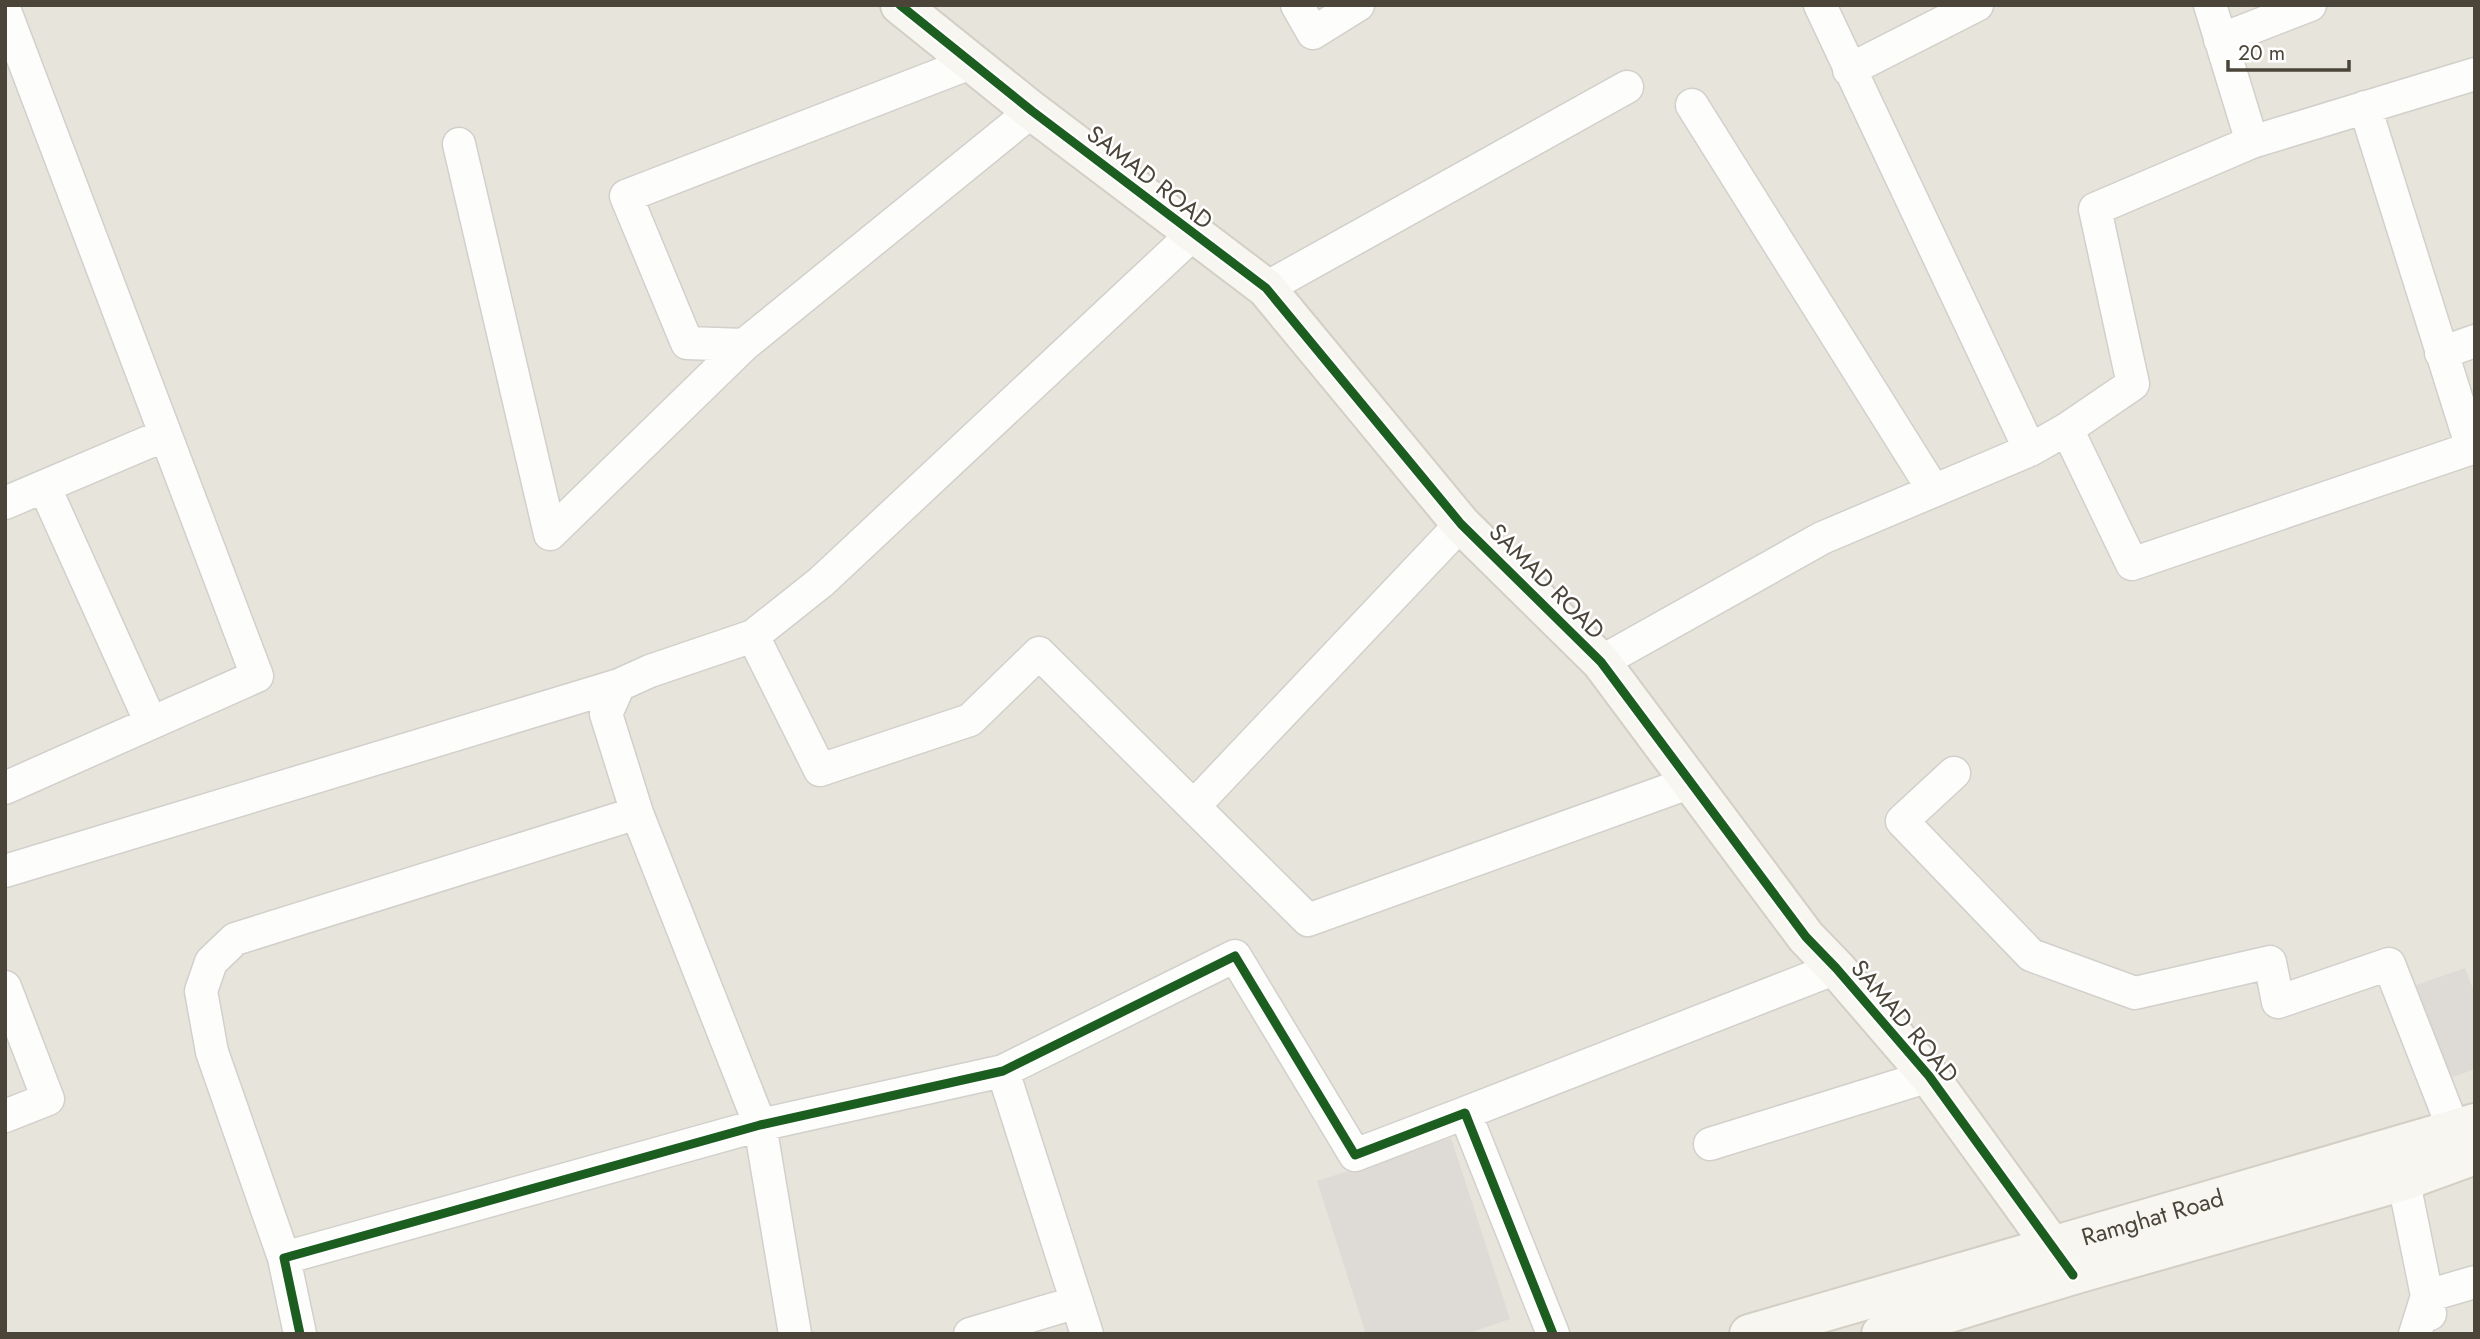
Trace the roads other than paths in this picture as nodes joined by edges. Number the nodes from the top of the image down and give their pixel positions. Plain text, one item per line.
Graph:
1 (900, 5) edge
2 (1297, 5) edge
3 (1358, 5) edge
4 (1820, 5) edge
5 (1977, 5) edge
6 (2210, 5) edge
7 (2310, 5) edge
8 (5, 11) edge
9 (2220, 40) junction
10 (973, 62) junction
11 (1849, 70) junction
12 (2475, 74) edge
13 (1627, 87) dead end
14 (1692, 105) dead end
15 (2365, 107) junction
16 (1032, 111) junction
17 (2252, 142) junction
18 (459, 144) dead end
19 (1192, 234) junction
20 (1266, 288) junction
21 (2475, 341) edge
22 (744, 345) junction
23 (2441, 353) junction
24 (2067, 429) junction
25 (165, 435) junction
26 (2030, 450) junction
27 (45, 488) junction
28 (1934, 491) junction
29 (5, 503) edge
30 (1461, 524) junction
31 (753, 636) junction
32 (1601, 662) junction
33 (620, 685) junction
34 (151, 723) junction
35 (1954, 773) dead end
36 (1691, 782) junction
37 (5, 788) edge
38 (1194, 806) junction
39 (637, 813) junction
40 (5, 871) edge
41 (1836, 968) junction
42 (8, 1001) edge
43 (1003, 1071) junction
44 (1929, 1076) junction
45 (1465, 1114) junction
46 (5, 1116) edge
47 (760, 1125) junction
48 (2468, 1136) edge
49 (1710, 1144) dead end
50 (2400, 1163) junction
51 (284, 1258) junction
52 (2062, 1260) junction
53 (2475, 1282) edge
54 (2427, 1296) junction
55 (1077, 1302) junction
56 (300, 1334) edge
57 (795, 1334) edge
58 (970, 1334) edge
59 (1087, 1334) edge
60 (1553, 1334) edge
61 (1749, 1334) edge
62 (1881, 1334) edge
63 (2415, 1334) edge
64 (2433, 1334) edge

1 - 10 street, SAMAD ROAD
2 - 3 street
4 - 11 street
5 - 11 street
6 - 9 street
7 - 9 street
8 - 25 street
9 - 17 street
10 - 16 street, SAMAD ROAD
10 - 22 street
11 - 26 street
12 - 15 street
13 - 20 street
14 - 28 street
15 - 17 street
15 - 23 street
16 - 19 street, SAMAD ROAD
16 - 22 street
17 - 24 street
18 - 22 street
19 - 20 street, SAMAD ROAD
19 - 31 street
20 - 30 street, SAMAD ROAD
21 - 23 street
23 - 24 street
24 - 26 street
25 - 27 street
25 - 34 street
26 - 28 street
27 - 29 street
27 - 34 street
28 - 32 street
30 - 32 street, SAMAD ROAD
30 - 38 street
31 - 33 street
31 - 38 street
32 - 36 street, SAMAD ROAD
33 - 39 street
33 - 40 street
34 - 37 street
35 - 48 street
36 - 38 street
36 - 41 street, SAMAD ROAD
39 - 47 street
39 - 51 street
41 - 44 street, SAMAD ROAD
41 - 45 street
42 - 46 street
43 - 45 street
43 - 47 street
43 - 55 street
44 - 49 street
44 - 52 street, SAMAD ROAD
45 - 60 street
47 - 51 street
47 - 57 street
48 - 50 street, Ramghat Road
50 - 52 street, Ramghat Road
50 - 54 street
51 - 56 street
52 - 61 street, Ramghat Road
52 - 62 street, Ramghat Road
53 - 54 street
54 - 63 street
54 - 64 street
55 - 58 street
55 - 59 street

